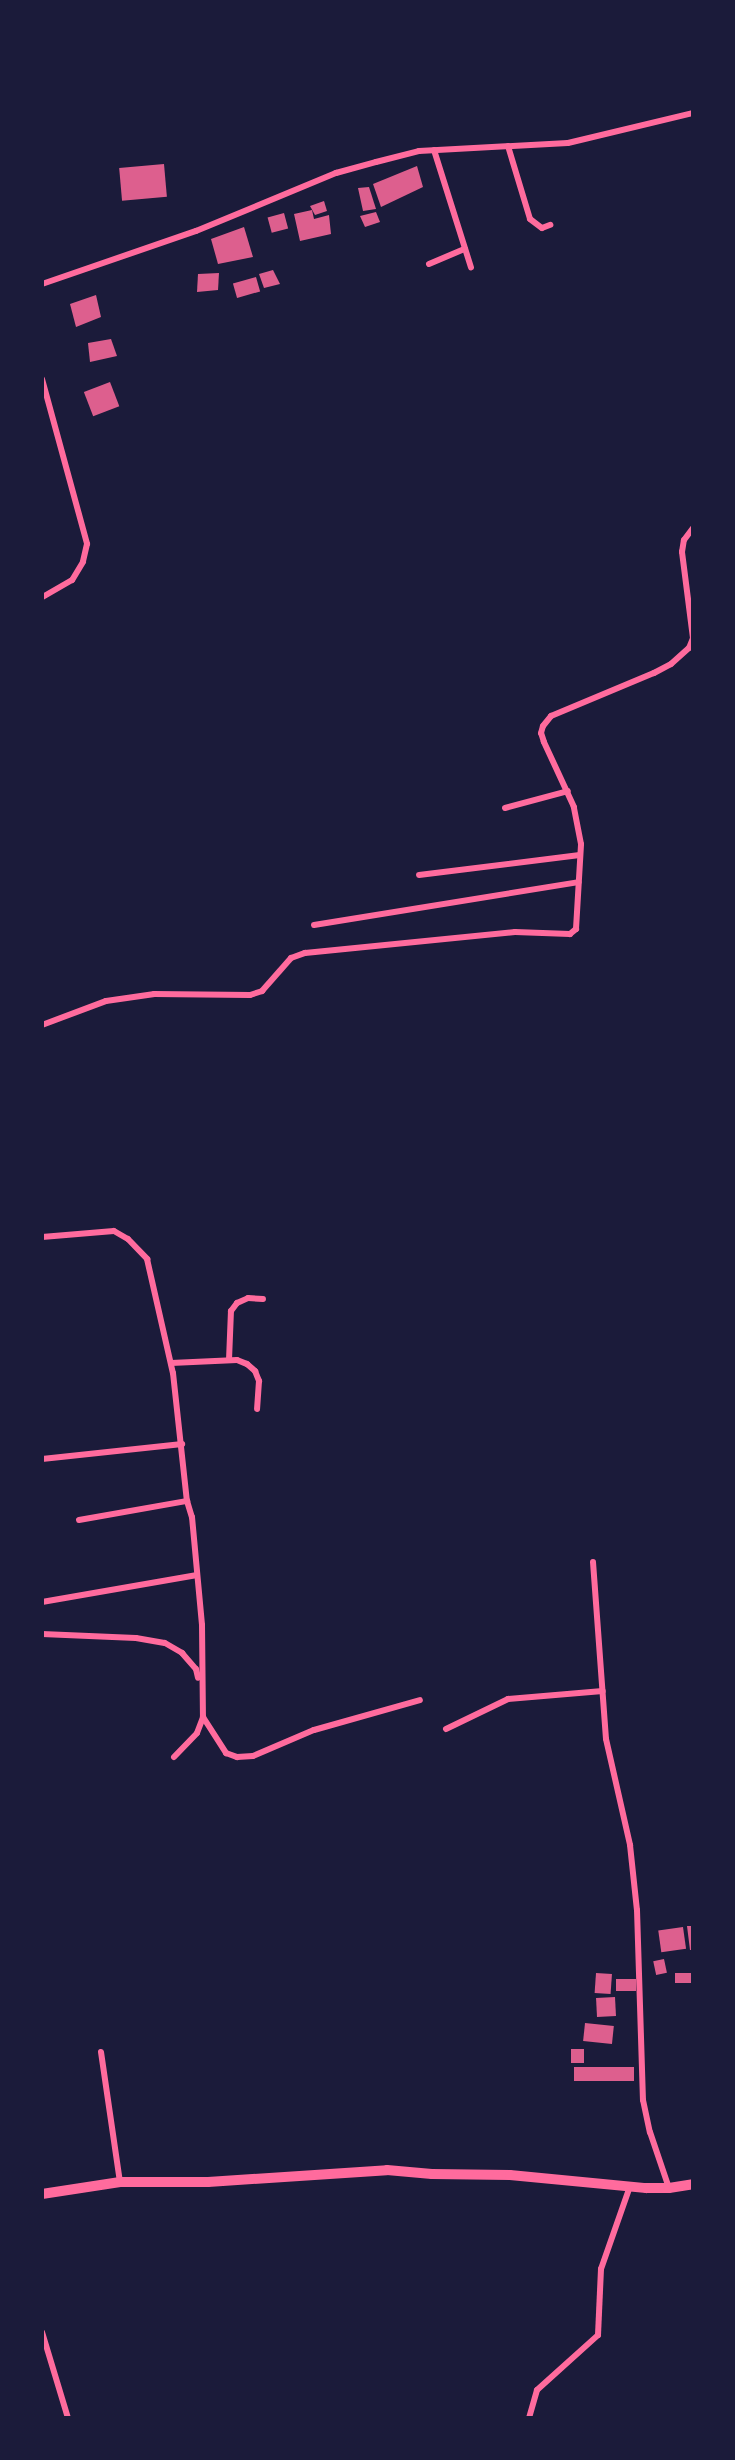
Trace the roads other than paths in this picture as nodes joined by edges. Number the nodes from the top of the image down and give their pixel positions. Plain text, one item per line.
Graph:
1 (693, 113) edge
2 (508, 147) junction
3 (434, 150) junction
4 (550, 225) dead end
5 (465, 249) junction
6 (429, 264) dead end
7 (471, 267) dead end
8 (42, 284) edge
9 (42, 379) edge
10 (693, 528) edge
11 (42, 597) edge
12 (568, 791) junction
13 (505, 807) dead end
14 (580, 855) junction
15 (419, 875) dead end
16 (579, 882) junction
17 (315, 925) dead end
18 (42, 1025) edge
19 (42, 1237) edge
20 (263, 1299) dead end
21 (229, 1360) junction
22 (171, 1363) junction
23 (257, 1409) dead end
24 (182, 1444) junction
25 (42, 1459) edge
26 (187, 1501) junction
27 (79, 1520) dead end
28 (593, 1562) dead end
29 (196, 1575) junction
30 (42, 1602) edge
31 (42, 1635) edge
32 (200, 1684) junction
33 (603, 1691) junction
34 (420, 1700) dead end
35 (202, 1717) junction
36 (446, 1729) dead end
37 (174, 1757) dead end
38 (101, 2052) dead end
39 (120, 2182) junction
40 (693, 2184) edge
41 (630, 2186) junction
42 (669, 2188) junction
43 (42, 2194) edge
44 (42, 2332) edge
45 (68, 2418) edge
46 (529, 2418) edge

1 - 2 street
2 - 3 street
2 - 4 street
3 - 5 street
3 - 8 street
5 - 6 street
5 - 7 street
9 - 11 street
10 - 12 street
12 - 13 street
12 - 14 street
14 - 15 street
14 - 16 street
16 - 17 street
16 - 18 street
19 - 22 street
20 - 21 street
21 - 22 street
21 - 23 street
22 - 24 street
24 - 25 street
24 - 26 street
26 - 27 street
26 - 29 street
28 - 33 street
29 - 30 street
29 - 32 street
31 - 32 street
32 - 35 street
33 - 36 street
33 - 42 street
34 - 35 street
35 - 37 street
38 - 39 street
39 - 41 street
39 - 43 street
40 - 42 street
41 - 42 street
41 - 46 street
44 - 45 street

